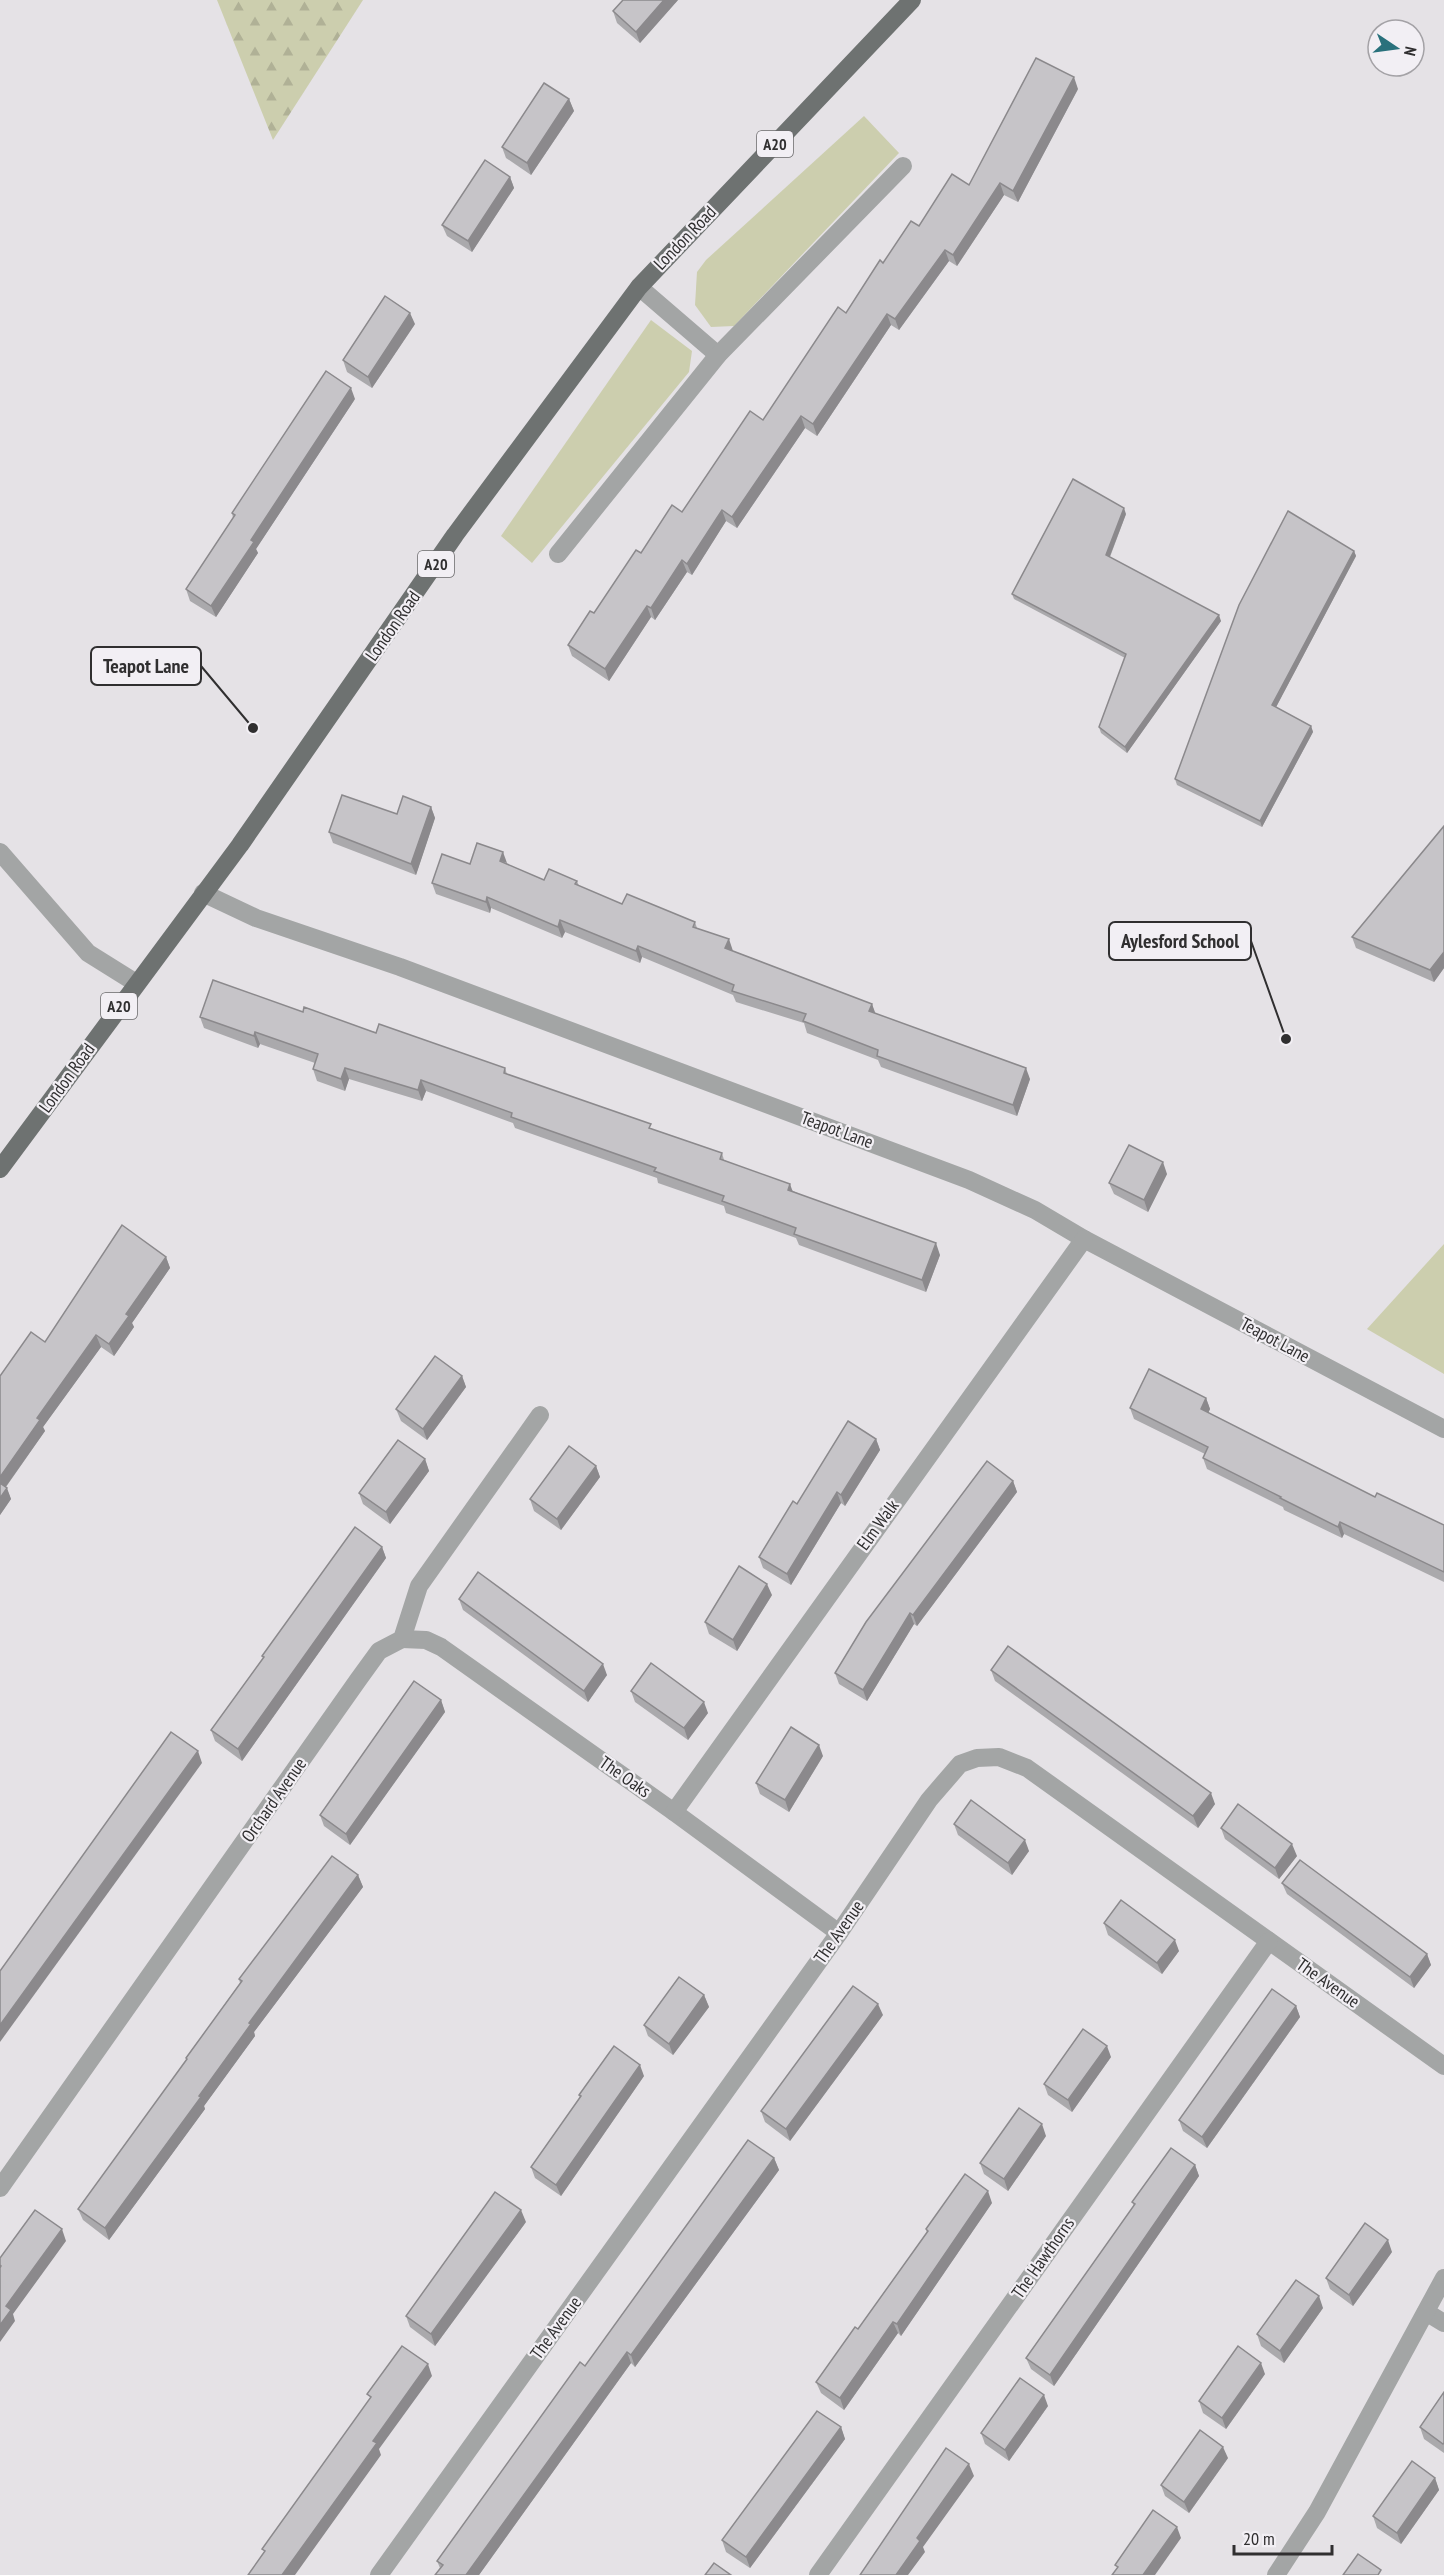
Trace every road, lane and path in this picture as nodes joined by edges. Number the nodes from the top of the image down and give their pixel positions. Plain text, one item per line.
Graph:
1 (912, 0) edge
2 (903, 166) dead end
3 (639, 287) junction
4 (718, 355) junction
5 (558, 554) dead end
6 (0, 852) edge
7 (203, 893) junction
8 (136, 983) junction
9 (0, 1169) edge
10 (1084, 1239) junction
11 (540, 1415) dead end
12 (1444, 1429) edge
13 (402, 1639) junction
14 (674, 1812) junction
15 (839, 1933) junction
16 (1269, 1941) junction
17 (1444, 2066) edge
18 (0, 2188) edge
19 (1444, 2278) edge
20 (1426, 2312) junction
21 (1444, 2323) edge
22 (379, 2575) edge
23 (818, 2575) edge
24 (1276, 2575) edge

1 - 3 main road, London Road / A20
2 - 4 street
3 - 4 street
3 - 7 main road, London Road / A20
4 - 5 street
6 - 8 street
7 - 8 main road, London Road / A20
7 - 10 street, Teapot Lane
8 - 9 main road, London Road / A20
10 - 12 street, Teapot Lane
10 - 14 street, Elm Walk
11 - 13 street
13 - 14 street, The Oaks
13 - 18 street, Orchard Avenue
14 - 15 street, The Oaks
15 - 16 street, The Avenue
15 - 22 street, The Avenue
16 - 17 street, The Avenue
16 - 23 street, The Hawthorns
19 - 20 street
20 - 21 street
20 - 24 street

